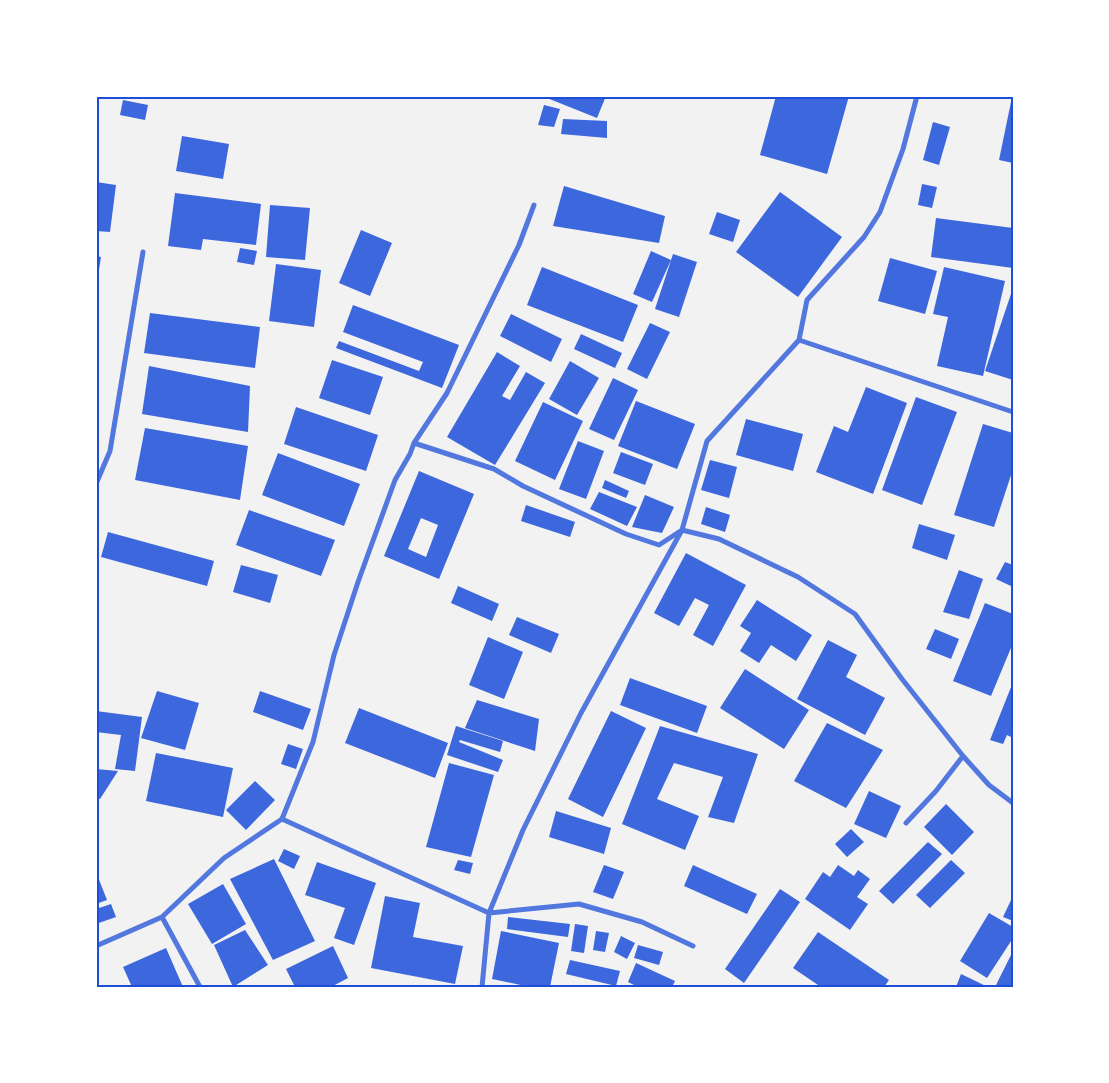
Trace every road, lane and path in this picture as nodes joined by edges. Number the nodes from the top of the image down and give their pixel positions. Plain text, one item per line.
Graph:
1 (918, 96) edge
2 (534, 205) dead end
3 (143, 252) dead end
4 (799, 340) junction
5 (1013, 412) edge
6 (414, 443) junction
7 (96, 484) edge
8 (682, 530) junction
9 (963, 756) junction
10 (1013, 803) edge
11 (282, 819) junction
12 (906, 823) dead end
13 (489, 913) junction
14 (162, 917) junction
15 (96, 946) edge
16 (693, 946) dead end
17 (200, 987) edge
18 (482, 987) edge

1 - 4 street
2 - 6 street
3 - 7 street
4 - 5 street
4 - 8 street
6 - 8 street
6 - 11 street
8 - 9 street
8 - 13 street
9 - 10 street
9 - 12 street
11 - 13 street
11 - 14 street
13 - 16 street
13 - 18 street
14 - 15 street
14 - 17 street

